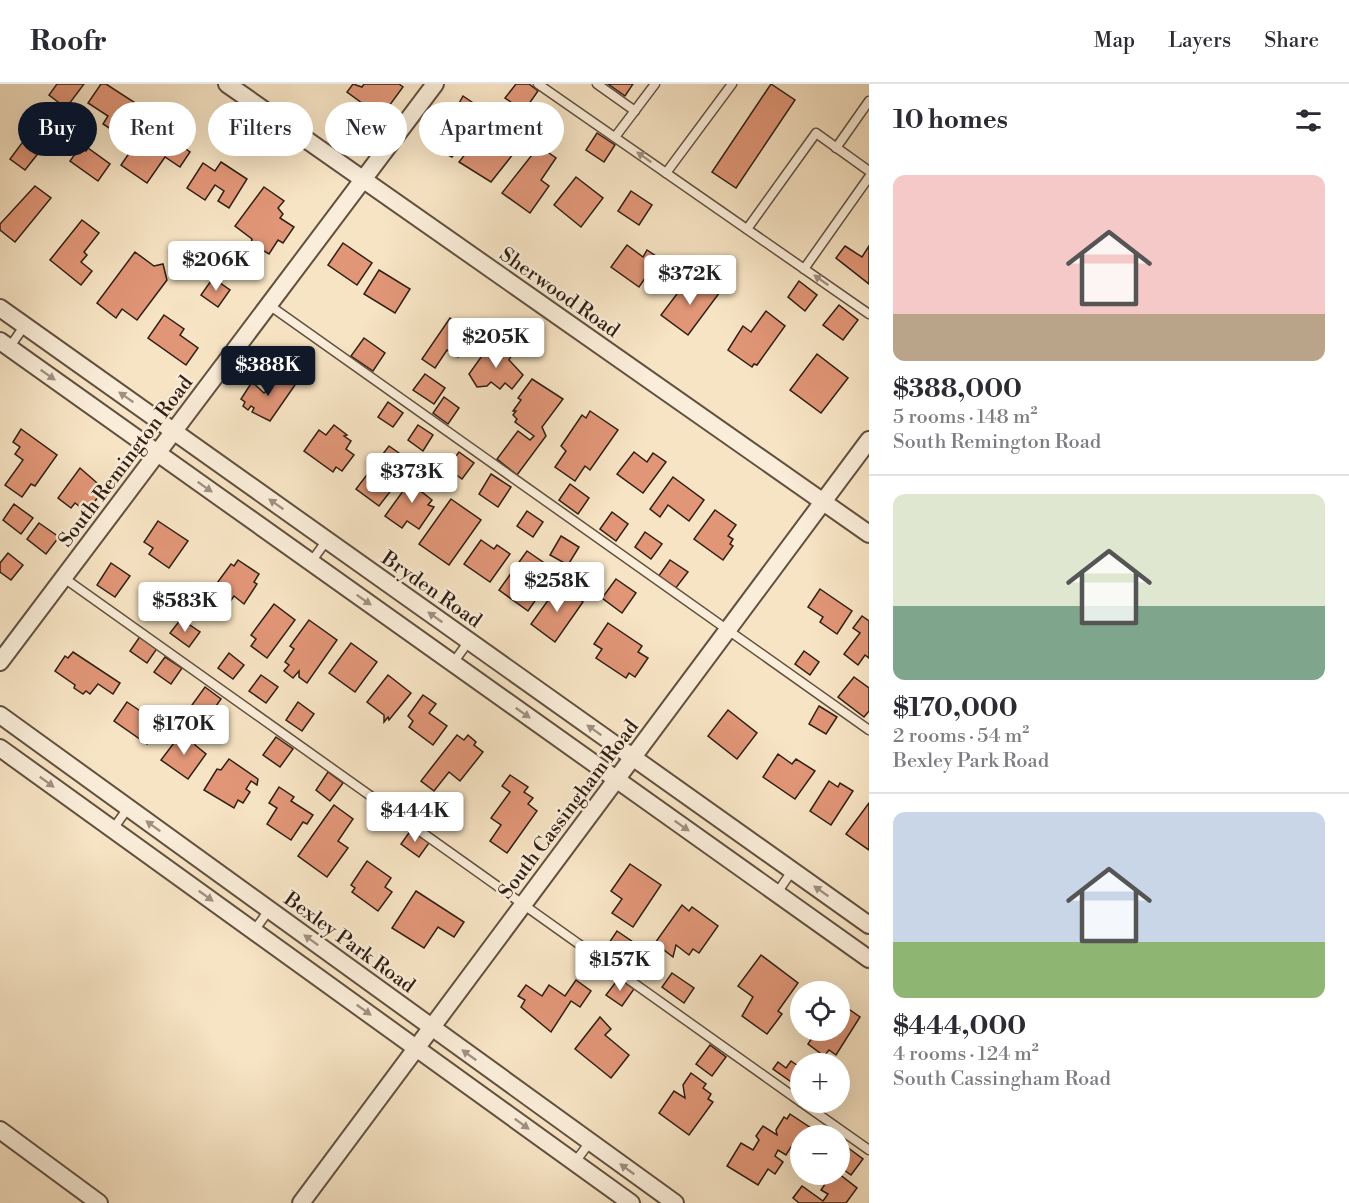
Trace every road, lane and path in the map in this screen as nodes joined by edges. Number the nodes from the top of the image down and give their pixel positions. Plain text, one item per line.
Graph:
1 (227, 84) edge
2 (435, 84) edge
3 (538, 84) edge
4 (597, 84) edge
5 (655, 84) edge
6 (732, 84) edge
7 (869, 101) edge
8 (635, 111) junction
9 (615, 137) junction
10 (836, 148) junction
11 (869, 171) edge
12 (666, 173) junction
13 (869, 177) edge
14 (363, 180) junction
15 (747, 229) junction
16 (804, 269) junction
17 (269, 305) junction
18 (0, 308) edge
19 (869, 314) edge
20 (25, 325) junction
21 (4, 344) edge
22 (174, 431) junction
23 (869, 440) edge
24 (157, 453) junction
25 (823, 502) junction
26 (869, 534) edge
27 (327, 540) junction
28 (311, 562) junction
29 (64, 578) junction
30 (727, 630) junction
31 (469, 641) junction
32 (0, 662) edge
33 (453, 663) junction
34 (0, 715) edge
35 (869, 730) edge
36 (0, 748) edge
37 (633, 757) junction
38 (616, 779) junction
39 (128, 808) junction
40 (113, 829) junction
41 (792, 871) junction
42 (777, 893) junction
43 (522, 905) junction
44 (269, 910) junction
45 (869, 925) edge
46 (254, 931) junction
47 (869, 959) edge
48 (431, 1027) junction
49 (416, 1048) junction
50 (790, 1094) edge
51 (817, 1113) edge
52 (0, 1130) edge
53 (590, 1142) junction
54 (869, 1150) edge
55 (575, 1162) junction
56 (99, 1203) edge
57 (301, 1203) edge
58 (631, 1203) edge
59 (675, 1203) edge

1 - 14 street, Sherwood Road
2 - 14 street, South Remington Road
3 - 9 lane
4 - 8 lane
5 - 8 lane
6 - 12 lane
7 - 10 lane
8 - 9 lane
12 -> 9 lane
10 - 11 lane
10 - 15 lane
12 - 15 lane
13 - 16 lane
14 - 17 street, South Remington Road
14 - 25 street, Sherwood Road
15 - 16 lane
19 -> 16 lane
17 - 22 street, South Remington Road
17 - 30 lane
18 - 20 street, Bryden Road
20 - 21 lane
22 -> 20 street, Bryden Road
21 -> 24 street
22 - 24 street, South Remington Road
27 -> 22 street, Bryden Road
23 - 25 street, South Cassingham Road
24 -> 28 street
24 - 29 street, South Remington Road
25 - 26 street, Sherwood Road
25 - 30 street, South Cassingham Road
27 - 28 lane
31 -> 27 street, Bryden Road
28 -> 33 street
29 - 32 street, South Remington Road
29 - 43 lane
30 - 35 lane
30 - 37 street, South Cassingham Road
31 - 33 lane
37 -> 31 street, Bryden Road
33 -> 38 street
34 - 39 street, Bexley Park Road
36 -> 40 street
37 - 38 street, South Cassingham Road
37 - 41 street, Bryden Road
38 -> 42 street
38 - 43 street, South Cassingham Road
39 - 40 lane
44 -> 39 street, Bexley Park Road
40 -> 46 street
41 - 42 lane
45 -> 41 street, Bryden Road
42 - 47 street
43 - 48 street, South Cassingham Road
43 - 50 lane
44 - 46 lane
48 -> 44 street, Bexley Park Road
46 -> 49 street
48 - 49 street, South Cassingham Road
53 -> 48 street, Bexley Park Road
49 -> 55 street
49 - 57 street, South Cassingham Road
51 - 54 lane
52 - 56 street
53 - 55 lane
59 -> 53 street, Bexley Park Road
55 - 58 street

